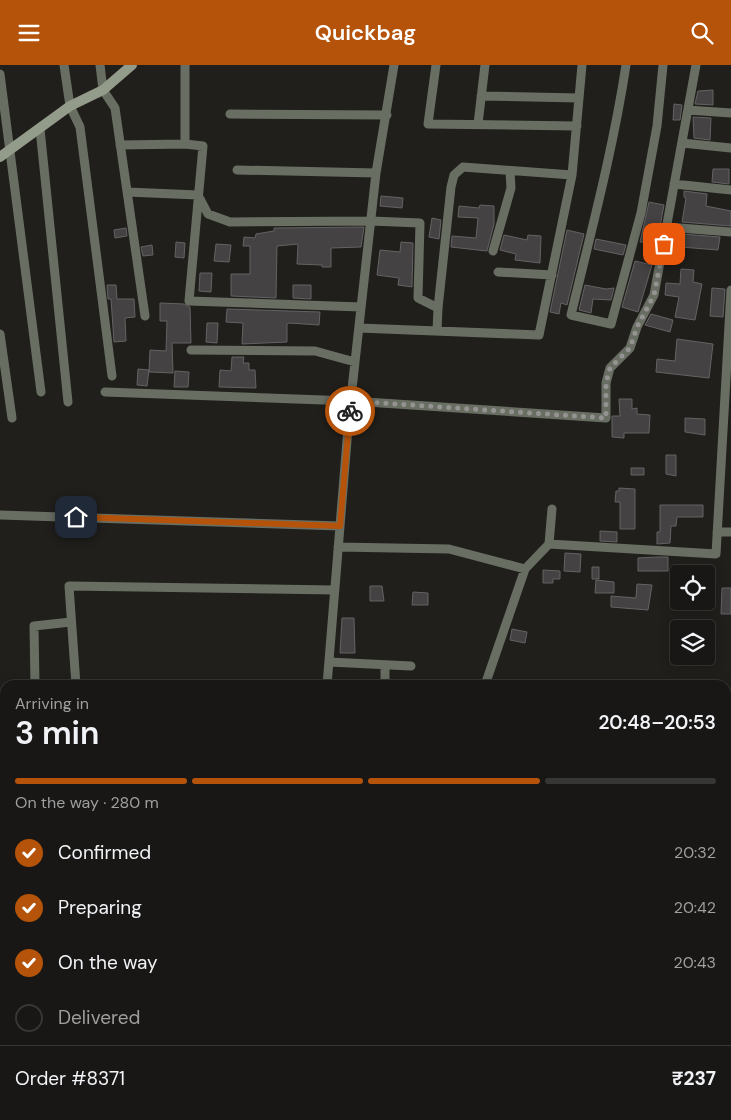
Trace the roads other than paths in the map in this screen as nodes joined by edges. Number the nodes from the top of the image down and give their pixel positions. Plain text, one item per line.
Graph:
1 (64, 65) edge
2 (100, 65) edge
3 (132, 65) edge
4 (185, 65) edge
5 (394, 65) edge
6 (436, 65) edge
7 (485, 65) edge
8 (582, 65) edge
9 (626, 65) edge
10 (663, 65) edge
11 (696, 65) edge
12 (0, 74) edge
13 (103, 90) junction
14 (481, 96) junction
15 (579, 97) junction
16 (70, 106) junction
17 (688, 110) junction
18 (731, 113) edge
19 (230, 114) dead end
20 (387, 115) junction
21 (478, 124) junction
22 (577, 126) junction
23 (40, 129) junction
24 (682, 143) junction
25 (185, 144) junction
26 (120, 145) junction
27 (731, 148) edge
28 (4, 154) edge
29 (237, 169) dead end
30 (510, 171) junction
31 (376, 173) junction
32 (572, 175) junction
33 (674, 184) junction
34 (731, 190) edge
35 (127, 192) junction
36 (198, 195) junction
37 (371, 221) junction
38 (667, 227) junction
39 (731, 232) edge
40 (493, 251) dead end
41 (498, 272) dead end
42 (552, 275) junction
43 (731, 290) edge
44 (362, 307) junction
45 (438, 308) junction
46 (145, 316) dead end
47 (359, 328) junction
48 (437, 331) junction
49 (0, 334) edge
50 (190, 350) dead end
51 (355, 362) junction
52 (729, 373) edge
53 (112, 376) dead end
54 (41, 392) dead end
55 (105, 392) dead end
56 (351, 401) junction
57 (68, 402) dead end
58 (12, 418) dead end
59 (552, 509) dead end
60 (0, 515) edge
61 (340, 526) junction
62 (717, 531) junction
63 (731, 532) edge
64 (549, 544) junction
65 (338, 547) junction
66 (524, 569) junction
67 (335, 590) junction
68 (71, 622) junction
69 (329, 662) junction
70 (385, 665) junction
71 (411, 666) dead end
72 (35, 680) edge
73 (76, 680) edge
74 (327, 680) edge
75 (385, 680) edge
76 (487, 680) edge

1 - 16 street
2 - 13 street
3 - 13 street
4 - 25 street
5 - 20 street
6 - 21 street
7 - 14 street
8 - 15 street
9 - 10 street
11 - 17 street
12 - 28 street
13 - 16 street
13 - 26 street
14 - 15 street
14 - 21 street
15 - 22 street
16 - 23 street
16 - 53 street
17 - 18 street
17 - 24 street
19 - 20 street
20 - 31 street
21 - 22 street
22 - 32 street
23 - 28 street
23 - 57 street
24 - 27 street
24 - 33 street
25 - 26 street
25 - 36 street
26 - 35 street
28 - 54 street
29 - 31 street
30 - 32 street
30 - 40 street
30 - 45 street
31 - 37 street
32 - 42 street
33 - 34 street
33 - 38 street
35 - 36 street
35 - 46 street
36 - 37 street
36 - 44 street
37 - 44 street
37 - 45 street
38 - 39 street
38 - 56 street
41 - 42 street
42 - 48 street
43 - 52 street
44 - 47 street
45 - 48 street
47 - 48 street
47 - 51 street
49 - 58 street
50 - 51 street
51 - 56 street
52 - 62 street
55 - 56 street
56 - 61 street
59 - 64 street
60 - 61 street
61 - 65 street
62 - 63 street
62 - 64 street
64 - 66 street
65 - 66 street
65 - 67 street
66 - 76 street
67 - 68 street
67 - 69 street
68 - 72 street
68 - 73 street
69 - 70 street
69 - 74 street
70 - 71 street
70 - 75 street

